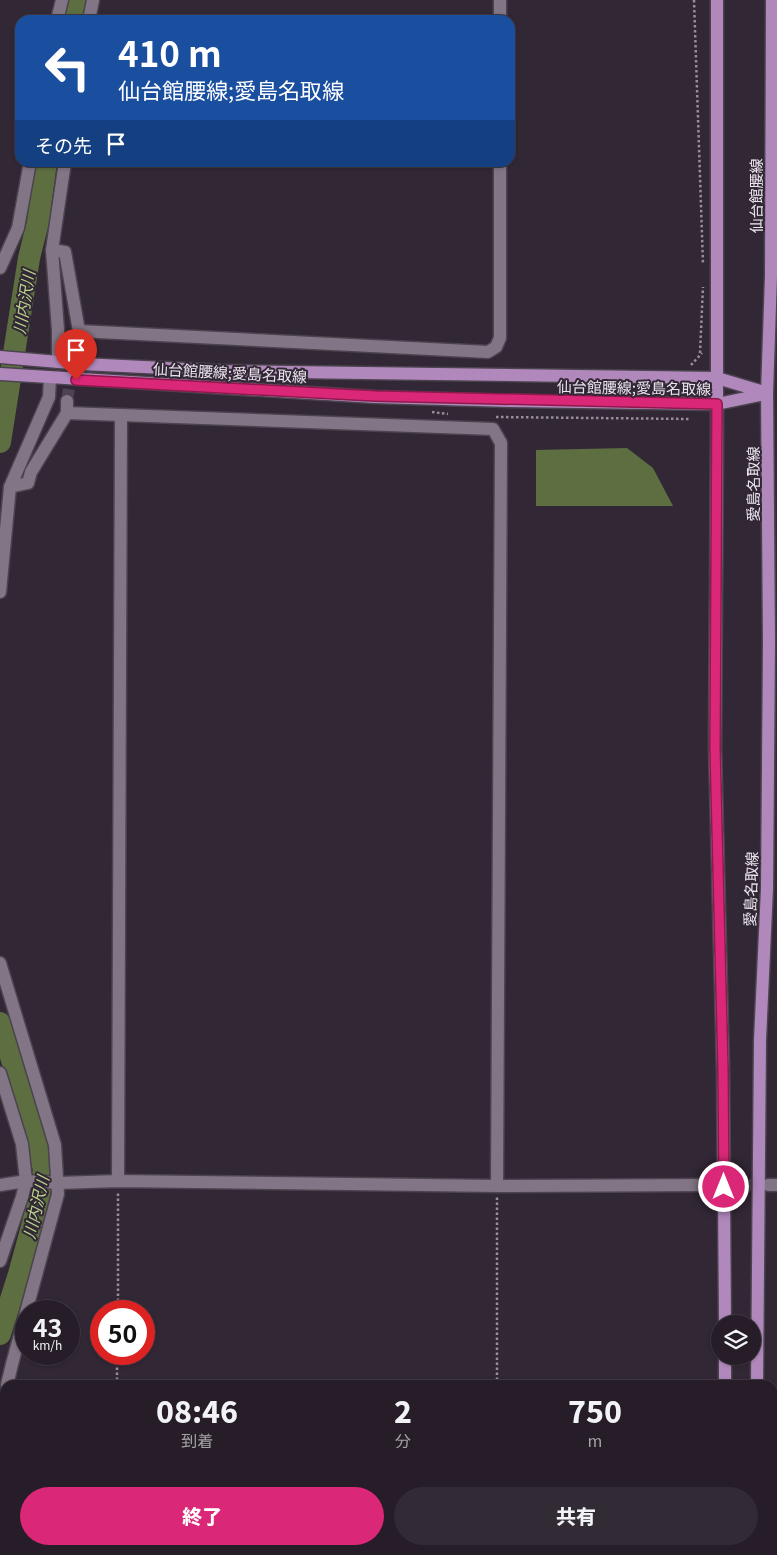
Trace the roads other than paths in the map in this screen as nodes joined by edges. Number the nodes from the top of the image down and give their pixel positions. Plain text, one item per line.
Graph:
1 (62, 0) edge
2 (93, 0) edge
3 (500, 0) edge
4 (717, 0) edge
5 (772, 0) edge
6 (58, 15) edge
7 (90, 15) edge
8 (500, 15) edge
9 (29, 167) edge
10 (64, 167) edge
11 (500, 167) edge
12 (52, 250) junction
13 (0, 268) edge
14 (0, 357) edge
15 (58, 362) junction
16 (0, 374) edge
17 (44, 378) junction
18 (717, 378) junction
19 (772, 393) edge
20 (717, 404) junction
21 (121, 416) junction
22 (10, 487) junction
23 (0, 592) edge
24 (0, 964) edge
25 (0, 1074) edge
26 (29, 1181) junction
27 (118, 1181) junction
28 (54, 1183) junction
29 (712, 1185) tunnel mouth
30 (0, 1186) edge
31 (497, 1186) junction
32 (0, 1261) edge
33 (724, 1315) edge
34 (725, 1365) edge
35 (8, 1380) edge
36 (725, 1380) edge
37 (757, 1380) edge

1 - 6 street
2 - 7 street
3 - 8 street
4 - 18 main road
5 - 19 main road, 仙台館腰線
9 - 13 street
10 - 12 street
11 - 12 street
12 - 15 street
14 - 15 main road, 仙台館腰線;愛島名取線
15 - 18 main road, 仙台館腰線;愛島名取線
16 - 17 main road, 仙台館腰線;愛島名取線
17 - 20 main road, 仙台館腰線;愛島名取線
17 - 22 street
18 - 19 main road, 仙台館腰線;愛島名取線
18 - 20 main road, 愛島名取線
19 - 20 main road, 仙台館腰線;愛島名取線
19 - 37 main road, 愛島名取線
20 - 33 main road, 愛島名取線
21 - 22 street
21 - 27 street
21 - 31 street
22 - 23 street
24 - 28 street
25 - 26 street
26 - 28 street
26 - 30 street
26 - 32 street
27 - 28 street
27 - 31 street
28 - 35 street
29 - 31 street
34 - 36 main road

